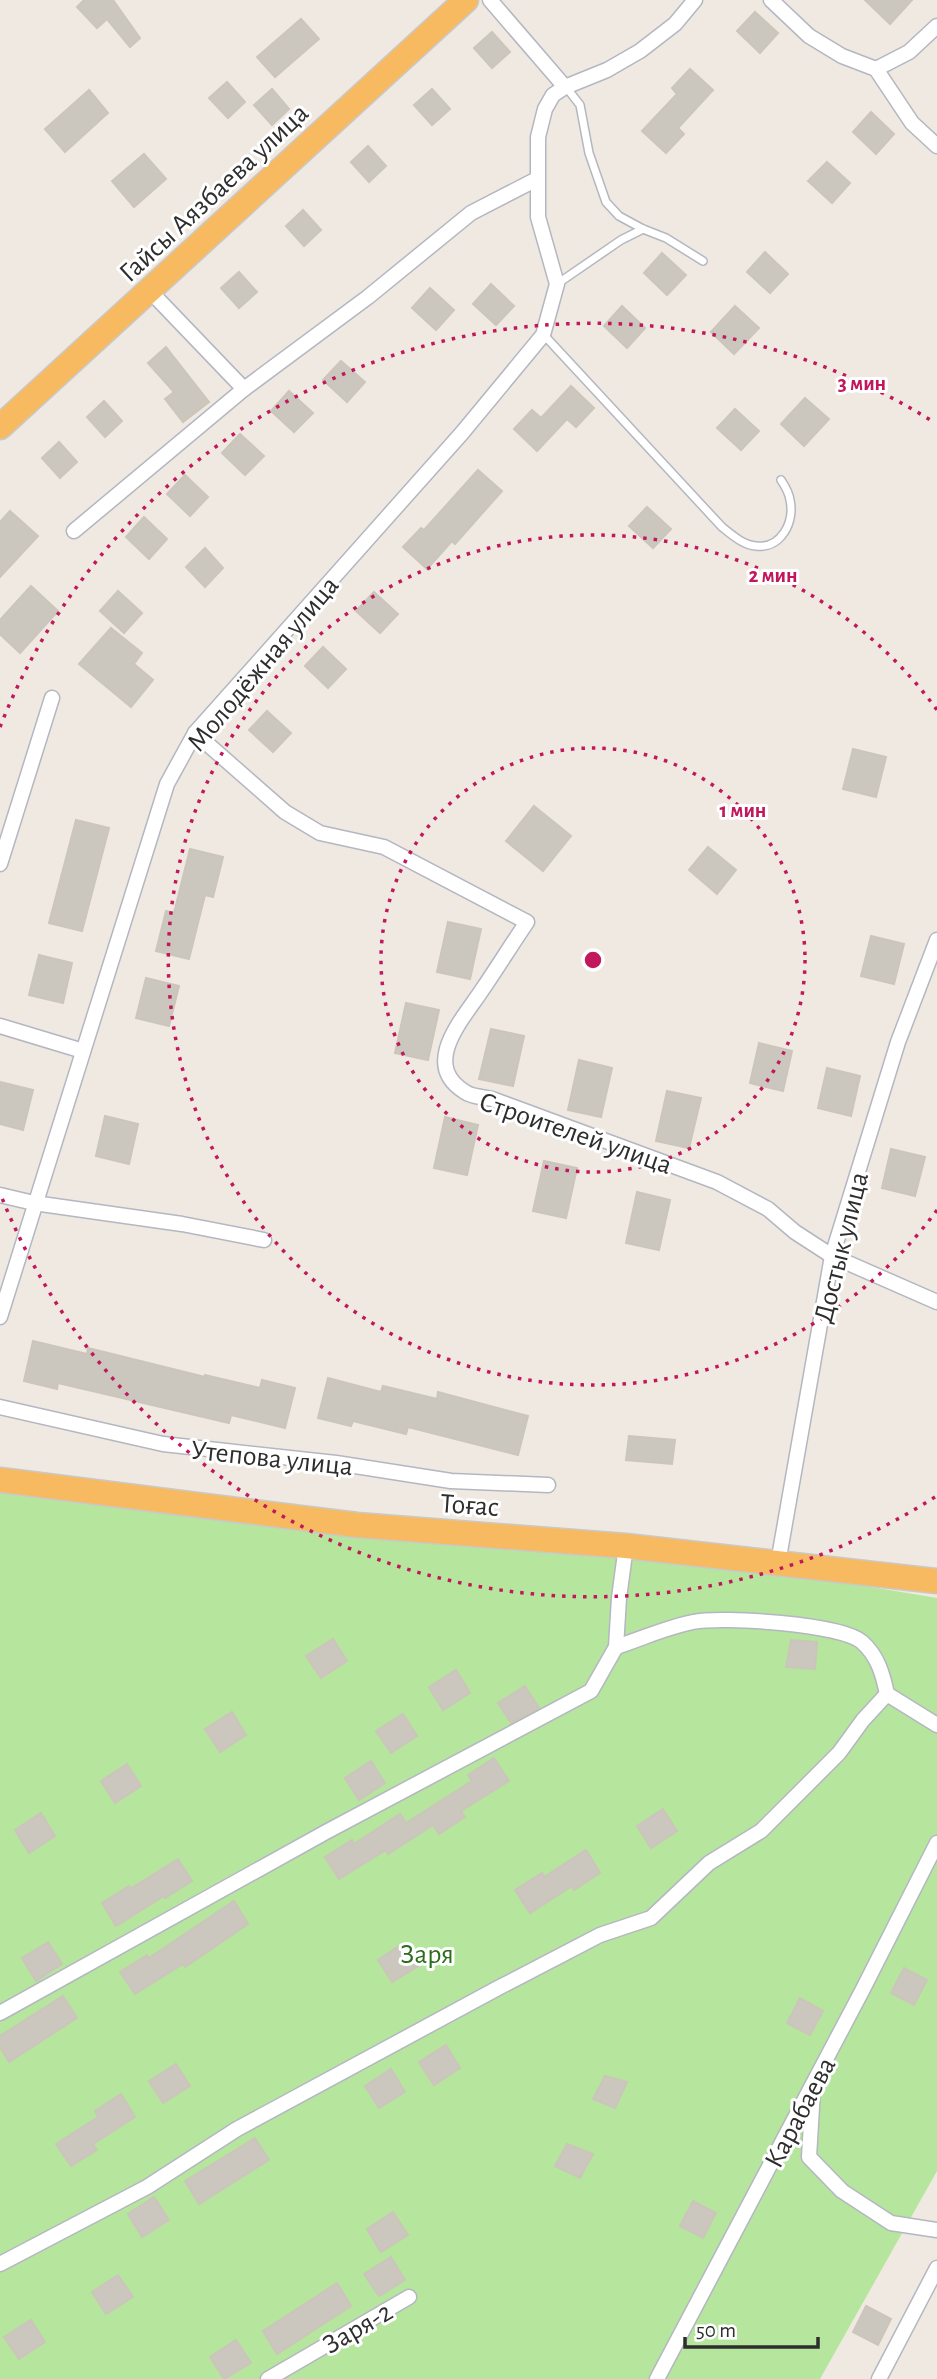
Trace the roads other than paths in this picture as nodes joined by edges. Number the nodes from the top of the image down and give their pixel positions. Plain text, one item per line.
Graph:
1 (465, 0) edge
2 (490, 0) edge
3 (695, 0) edge
4 (771, 0) edge
5 (937, 26) edge
6 (876, 69) junction
7 (565, 87) junction
8 (937, 146) edge
9 (537, 179) junction
10 (643, 229) junction
11 (703, 261) dead end
12 (557, 284) junction
13 (150, 291) junction
14 (543, 335) junction
15 (244, 389) junction
16 (0, 427) edge
17 (781, 480) dead end
18 (74, 531) dead end
19 (52, 698) dead end
20 (195, 733) junction
21 (0, 864) edge
22 (937, 940) edge
23 (0, 1026) edge
24 (83, 1051) junction
25 (0, 1195) edge
26 (34, 1203) junction
27 (264, 1240) dead end
28 (832, 1256) junction
29 (937, 1302) edge
30 (0, 1317) edge
31 (0, 1407) edge
32 (0, 1480) edge
33 (548, 1485) dead end
34 (626, 1546) junction
35 (778, 1563) junction
36 (937, 1581) edge
37 (616, 1647) junction
38 (887, 1694) junction
39 (937, 1725) edge
40 (937, 1843) edge
41 (0, 2013) edge
42 (813, 2085) junction
43 (937, 2230) edge
44 (0, 2264) edge
45 (937, 2269) edge
46 (409, 2297) dead end
47 (268, 2379) edge
48 (657, 2379) edge
49 (879, 2379) edge

1 - 13 highway, Гайсы Аязбаева улица
2 - 7 street
3 - 7 street
4 - 6 street
5 - 6 street
6 - 8 street
7 - 9 street
7 - 10 lane
9 - 12 street
9 - 15 street
10 - 11 lane
10 - 12 lane
12 - 14 street, Молодёжная улица
13 - 15 street
13 - 16 highway, Гайсы Аязбаева улица
14 - 17 lane
14 - 20 street, Молодёжная улица
15 - 18 street
19 - 21 street
20 - 24 street, Молодёжная улица
20 - 28 street, Строителей улица
22 - 28 street, Достык улица
23 - 24 street
24 - 26 street, Молодёжная улица
25 - 26 street
26 - 27 street
26 - 30 street, Молодёжная улица
28 - 29 street
28 - 35 street, Достык улица
31 - 33 street, Утепова улица
32 - 34 highway, Тоғас
34 - 35 highway, Тоғас
34 - 37 street
35 - 36 highway, Тоғас
37 - 38 street
37 - 41 street
38 - 39 street
38 - 44 street
40 - 42 street, Карабаева
42 - 43 street
42 - 48 street, Карабаева
45 - 49 street
46 - 47 street, Заря-2

